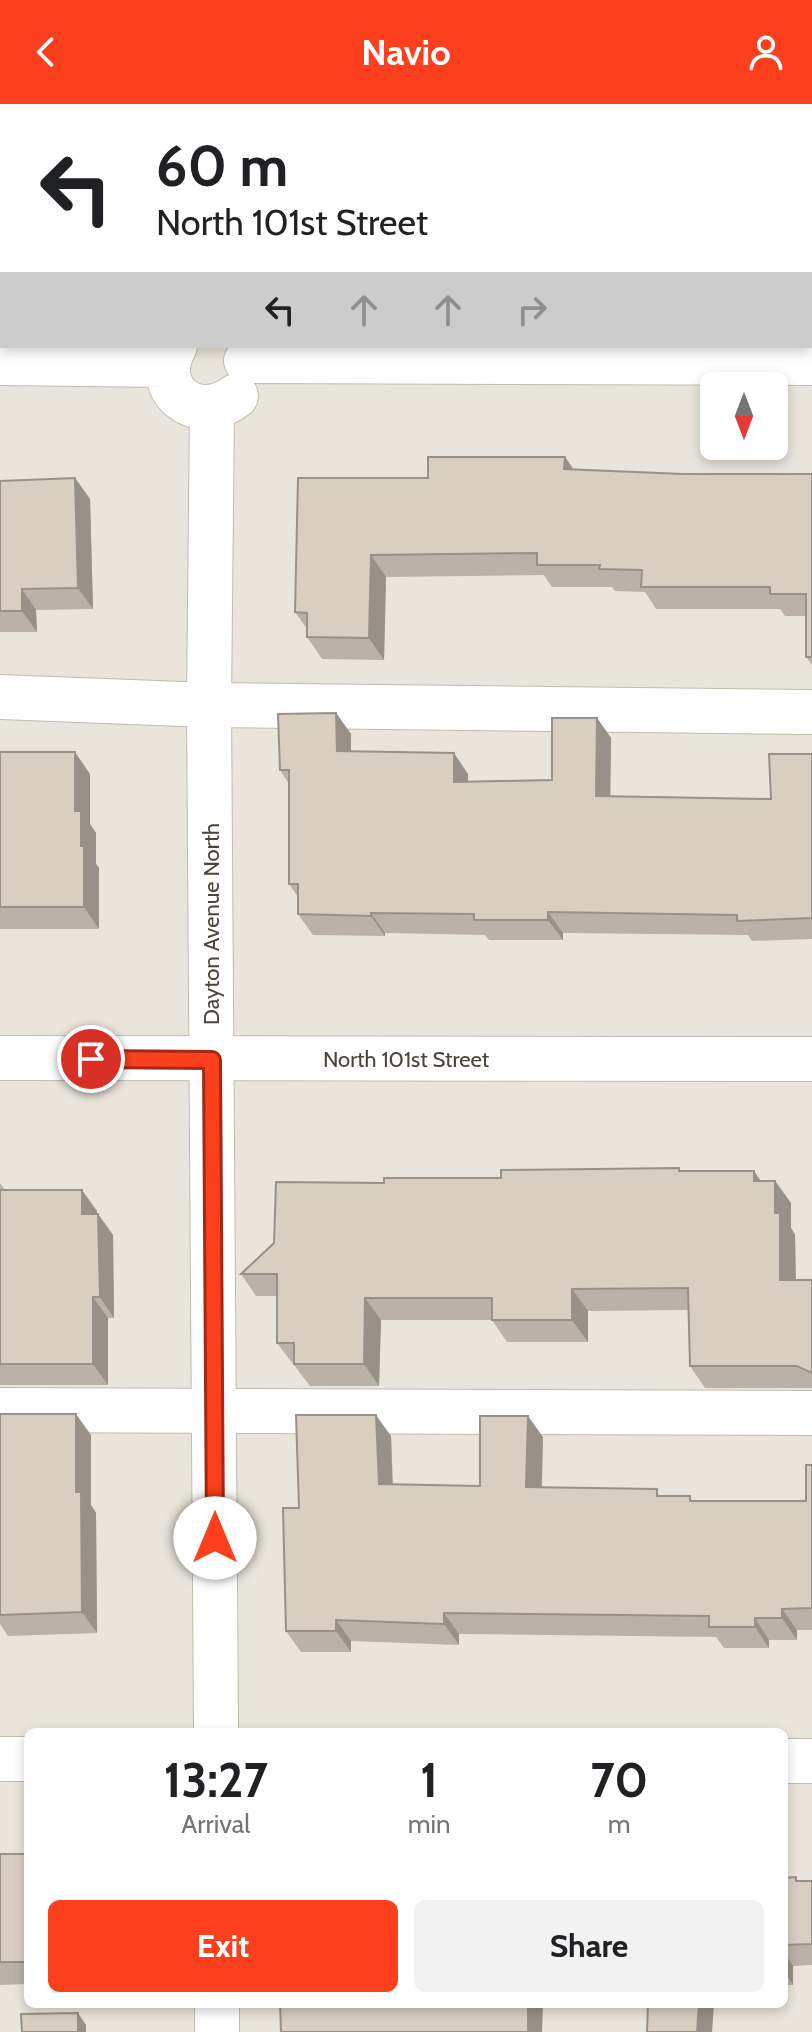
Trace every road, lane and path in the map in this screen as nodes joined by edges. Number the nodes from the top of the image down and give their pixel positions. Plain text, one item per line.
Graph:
1 (243, 354) edge
2 (624, 354) edge
3 (171, 356) edge
4 (0, 363) edge
5 (812, 363) edge
6 (212, 408) junction
7 (0, 697) edge
8 (209, 705) junction
9 (812, 712) edge
10 (0, 1058) edge
11 (812, 1059) edge
12 (212, 1060) junction
13 (0, 1410) edge
14 (215, 1412) junction
15 (812, 1413) edge
16 (215, 1728) edge
17 (0, 1759) edge
18 (24, 1759) edge
19 (788, 1761) edge
20 (812, 1761) edge
21 (217, 2008) edge
22 (217, 2032) edge

1 - 2 street
1 - 6 street
2 - 5 street
3 - 4 street
3 - 6 street
6 - 8 street, Dayton Avenue North
7 - 8 street
8 - 9 street
8 - 12 street, Dayton Avenue North
10 - 12 street, North 101st Street
11 - 12 street, North 101st Street
12 - 14 street, Dayton Avenue North
13 - 14 street
14 - 15 street
14 - 16 street, Dayton Avenue North
17 - 18 street
19 - 20 street
21 - 22 street

